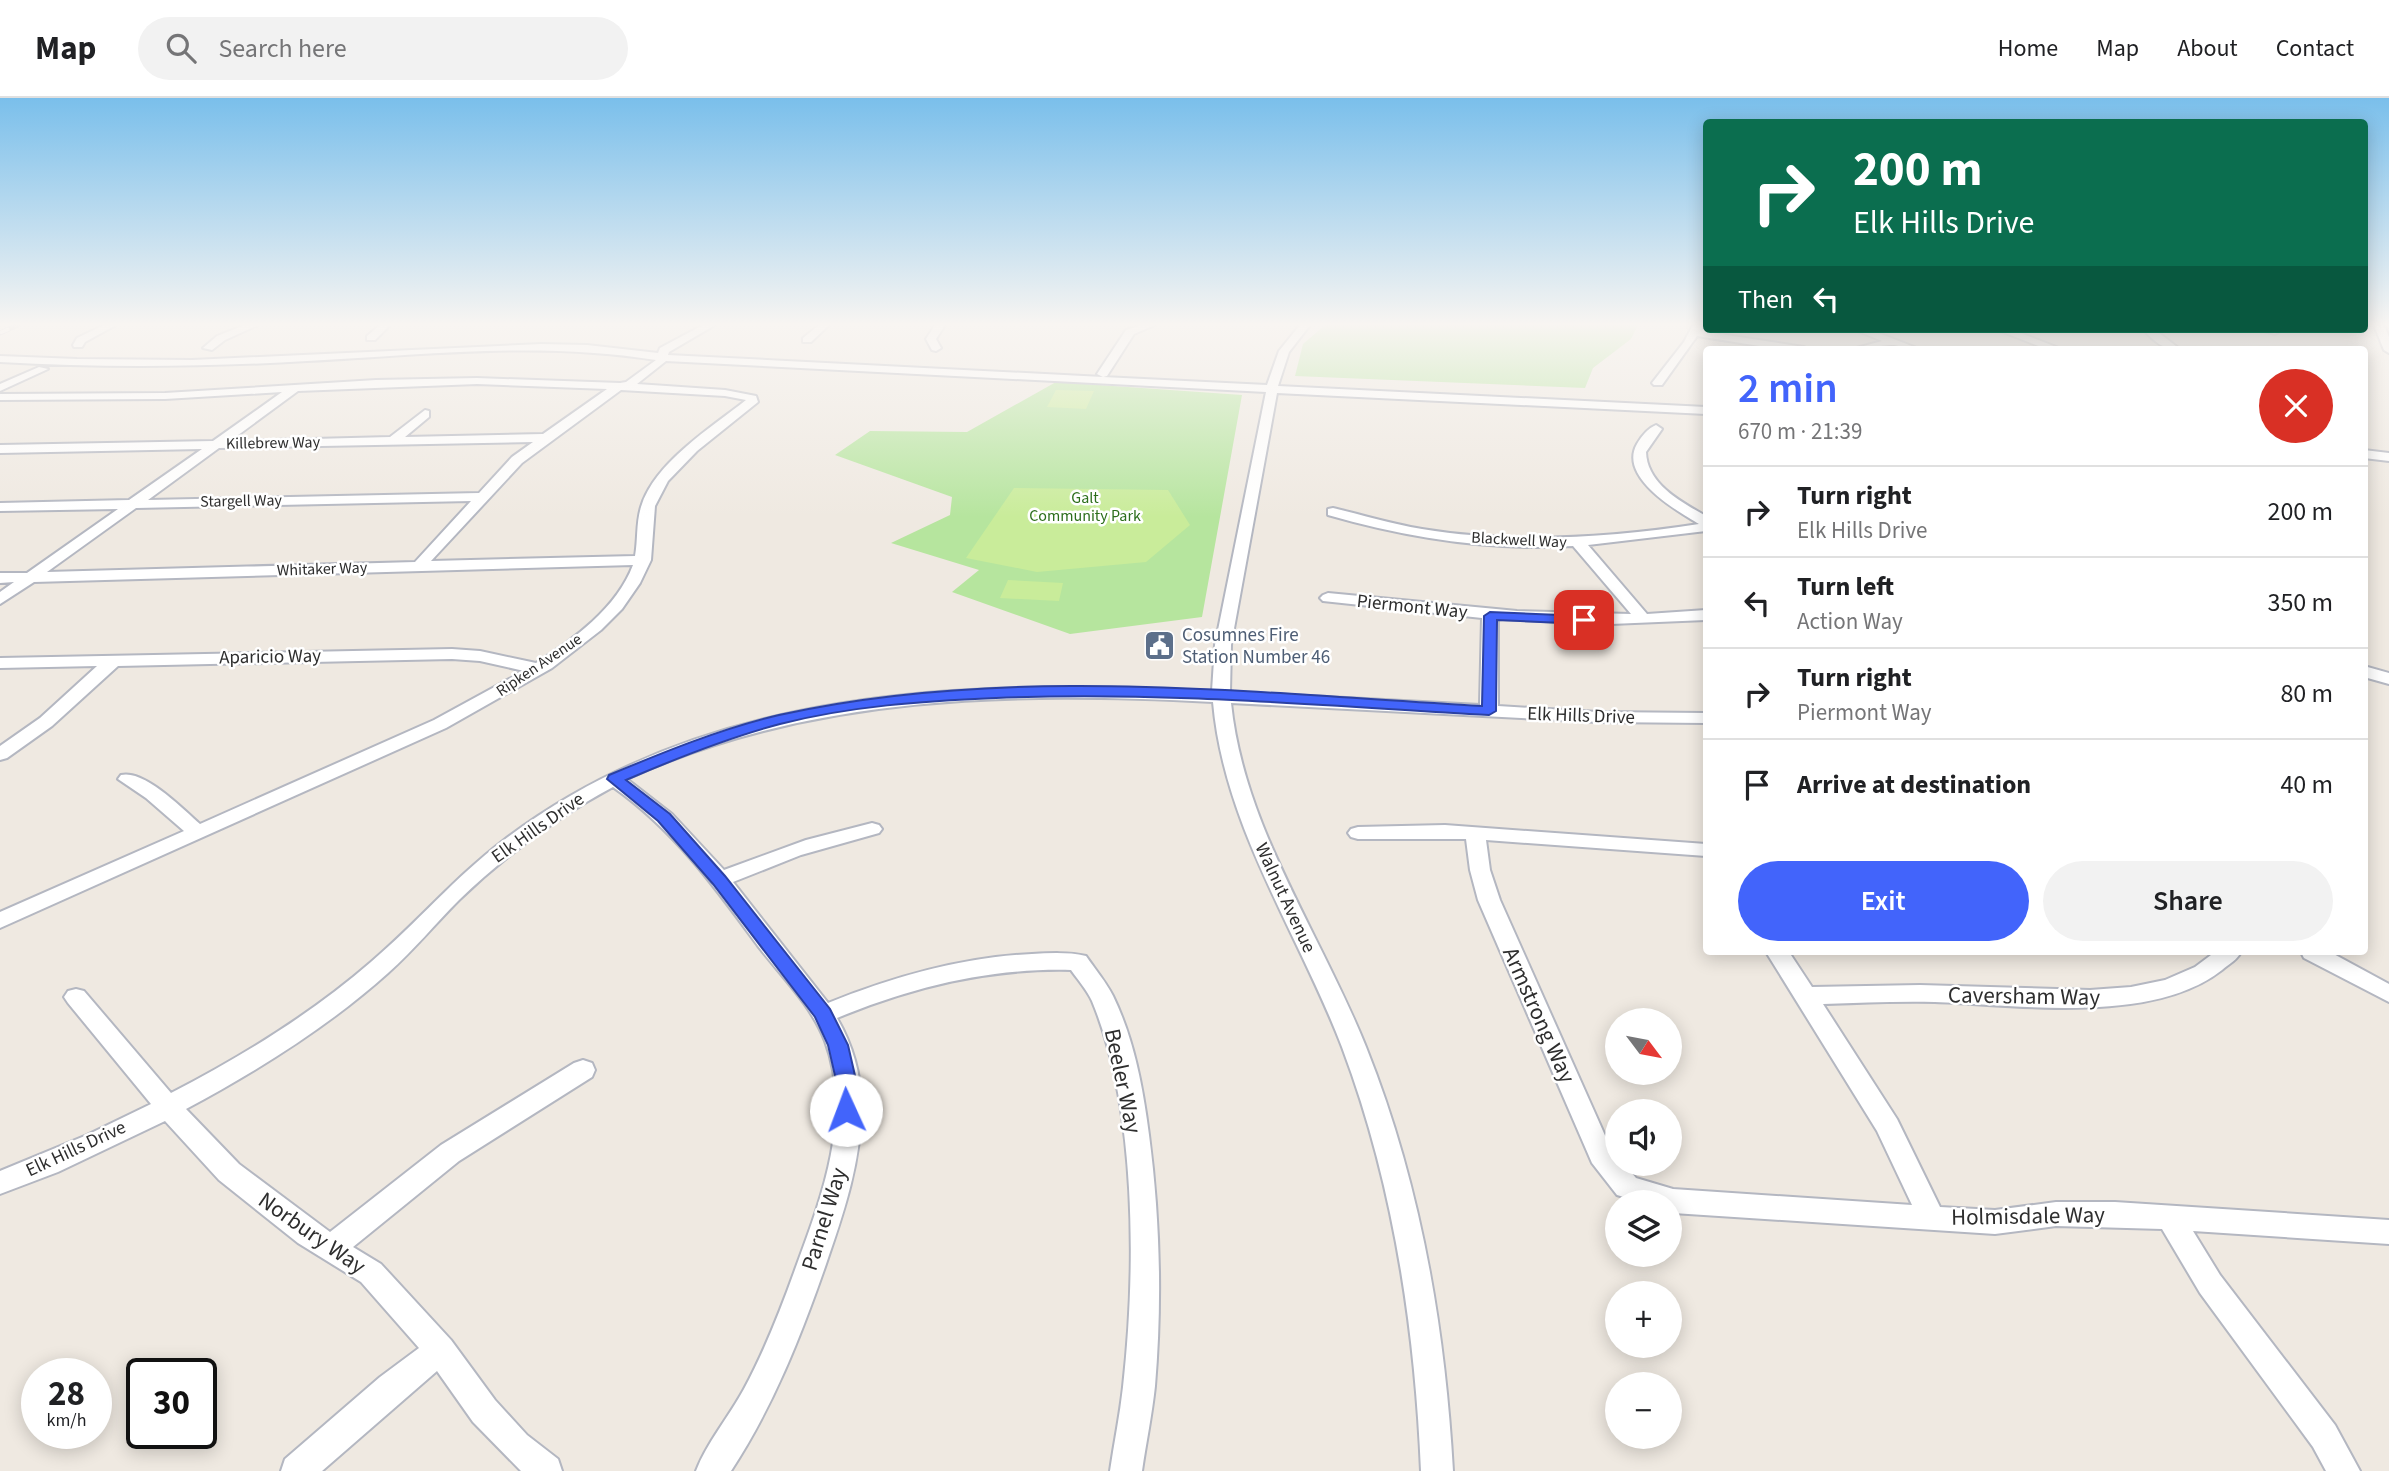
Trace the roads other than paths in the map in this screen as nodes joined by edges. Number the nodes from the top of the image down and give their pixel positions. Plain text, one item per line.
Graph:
1 (294, 389) edge
2 (295, 389) edge
3 (615, 389) edge
4 (655, 389) edge
5 (1271, 389) edge
6 (1343, 389) edge
7 (1370, 389) edge
8 (0, 397) edge
9 (1703, 403) edge
10 (1703, 410) edge
11 (425, 414) dead end
12 (1656, 429) dead end
13 (545, 438) junction
14 (393, 441) junction
15 (219, 444) junction
16 (0, 449) edge
17 (2368, 454) edge
18 (2389, 457) edge
19 (2368, 462) edge
20 (2389, 465) edge
21 (482, 496) junction
22 (136, 503) junction
23 (0, 507) edge
24 (1333, 512) dead end
25 (1703, 522) edge
26 (1703, 525) edge
27 (1578, 542) junction
28 (644, 560) junction
29 (418, 567) junction
30 (31, 577) junction
31 (0, 578) edge
32 (1328, 598) dead end
33 (0, 599) edge
34 (1703, 615) edge
35 (1490, 616) junction
36 (1642, 618) junction
37 (114, 660) junction
38 (0, 663) edge
39 (538, 669) junction
40 (2368, 672) edge
41 (2389, 679) edge
42 (1223, 696) junction
43 (1489, 711) junction
44 (1703, 718) edge
45 (0, 754) edge
46 (128, 779) dead end
47 (614, 779) junction
48 (872, 829) dead end
49 (200, 833) junction
50 (1358, 833) dead end
51 (1475, 833) junction
52 (1703, 850) edge
53 (719, 880) junction
54 (0, 921) edge
55 (1779, 955) edge
56 (2226, 955) edge
57 (2318, 955) edge
58 (2389, 994) edge
59 (76, 996) dead end
60 (1808, 996) junction
61 (823, 1014) junction
62 (583, 1070) dead end
63 (167, 1106) junction
64 (0, 1183) edge
65 (1627, 1187) joint
66 (1932, 1218) junction
67 (2171, 1219) junction
68 (2389, 1232) edge
69 (331, 1248) junction
70 (440, 1350) junction
71 (297, 1471) edge
72 (546, 1471) edge
73 (712, 1471) edge
74 (1126, 1471) edge
75 (1437, 1471) edge
76 (2344, 1471) edge

1 - 8 street
2 - 15 street
3 - 13 street
4 - 28 street, Ripken Avenue
5 - 42 street, Walnut Avenue
6 - 10 street
7 - 9 street
11 - 14 street
12 - 25 street
13 - 14 street, Killebrew Way
13 - 21 street
14 - 15 street, Killebrew Way
15 - 16 street, Killebrew Way
15 - 22 street
17 - 18 street
19 - 20 street
21 - 22 street, Stargell Way
21 - 29 street
22 - 23 street, Stargell Way
22 - 30 street
24 - 27 street, Blackwell Way
26 - 27 street, Blackwell Way
27 - 36 street
28 - 29 street, Whitaker Way
28 - 39 street, Ripken Avenue
29 - 30 street, Whitaker Way
30 - 31 street, Whitaker Way
30 - 33 street
32 - 35 street, Piermont Way
34 - 36 street, Piermont Way
35 - 36 street, Piermont Way
35 - 43 street
37 - 38 street, Aparicio Way
37 - 39 street, Aparicio Way
37 - 45 street
39 - 49 street, Ripken Avenue
40 - 41 street
42 - 43 street, Elk Hills Drive
42 - 47 street, Elk Hills Drive
42 - 75 street, Walnut Avenue
43 - 44 street, Elk Hills Drive
46 - 49 street
47 - 53 street, Parnel Way
47 - 63 street, Elk Hills Drive
48 - 53 street
49 - 54 street, Ripken Avenue
50 - 51 street
51 - 52 street
51 - 65 street, Armstrong Way
53 - 61 street, Parnel Way
55 - 60 street
56 - 60 street, Caversham Way
57 - 58 street
59 - 63 street, Norbury Way
60 - 66 street
61 - 73 street, Parnel Way
61 - 74 street, Beeler Way
62 - 69 street
63 - 64 street, Elk Hills Drive
63 - 69 street, Norbury Way
65 - 66 street, Holmisdale Way
66 - 67 street, Holmisdale Way
67 - 68 street, Holmisdale Way
67 - 76 street
69 - 70 street, Norbury Way
70 - 71 street
70 - 72 street, Norbury Way

